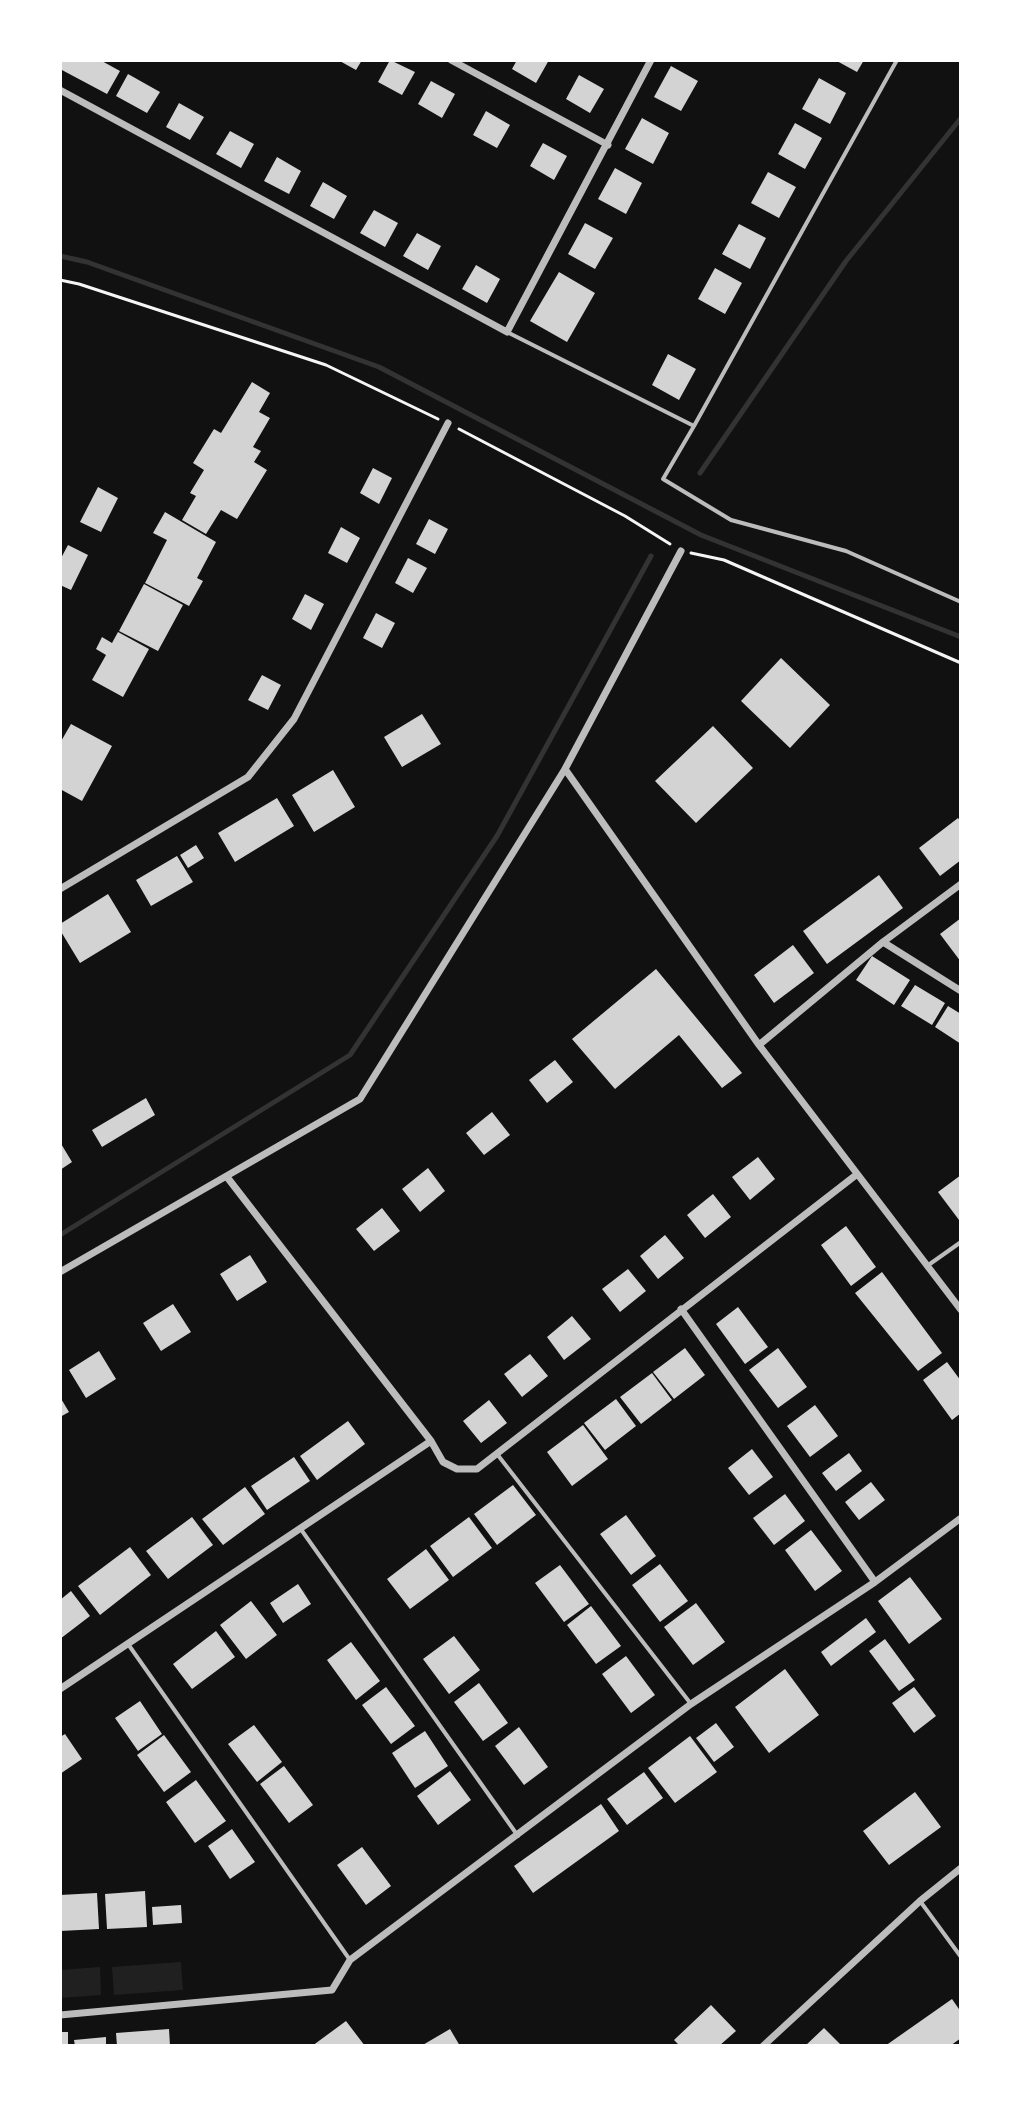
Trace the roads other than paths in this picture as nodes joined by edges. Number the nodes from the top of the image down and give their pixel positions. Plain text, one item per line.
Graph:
1 (451, 60) edge
2 (651, 60) edge
3 (897, 60) edge
4 (60, 90) edge
5 (608, 145) junction
6 (507, 332) junction
7 (448, 423) road end
8 (694, 426) junction
9 (681, 551) road end
10 (961, 602) edge
11 (565, 769) junction
12 (961, 884) edge
13 (60, 889) edge
14 (883, 942) junction
15 (961, 991) edge
16 (759, 1045) junction
17 (856, 1175) junction
18 (227, 1177) junction
19 (961, 1242) edge
20 (927, 1266) junction
21 (60, 1272) edge
22 (681, 1309) junction
23 (961, 1310) edge
24 (431, 1441) junction
25 (497, 1454) junction
26 (961, 1518) edge
27 (300, 1528) junction
28 (875, 1582) junction
29 (127, 1642) junction
30 (60, 1689) edge
31 (691, 1704) junction
32 (518, 1836) junction
33 (961, 1868) edge
34 (920, 1901) junction
35 (961, 1957) edge
36 (350, 1960) junction
37 (60, 2015) edge
38 (763, 2046) edge

1 - 5 street
2 - 5 street
3 - 8 lane
4 - 6 street
5 - 6 street
6 - 8 lane
7 - 13 street
8 - 10 lane
9 - 11 street
11 - 16 street
11 - 18 street
12 - 14 street
14 - 15 street
14 - 16 street
16 - 17 street
17 - 20 street
17 - 22 street
18 - 21 street
18 - 24 street
19 - 20 lane
20 - 23 street
22 - 25 street
22 - 28 street
24 - 25 street
24 - 27 street
25 - 31 lane
26 - 28 street
27 - 29 street
27 - 32 lane
28 - 31 street
29 - 30 street
29 - 36 lane
31 - 32 street
32 - 36 street
33 - 34 street
34 - 35 lane
34 - 38 street
36 - 37 street

